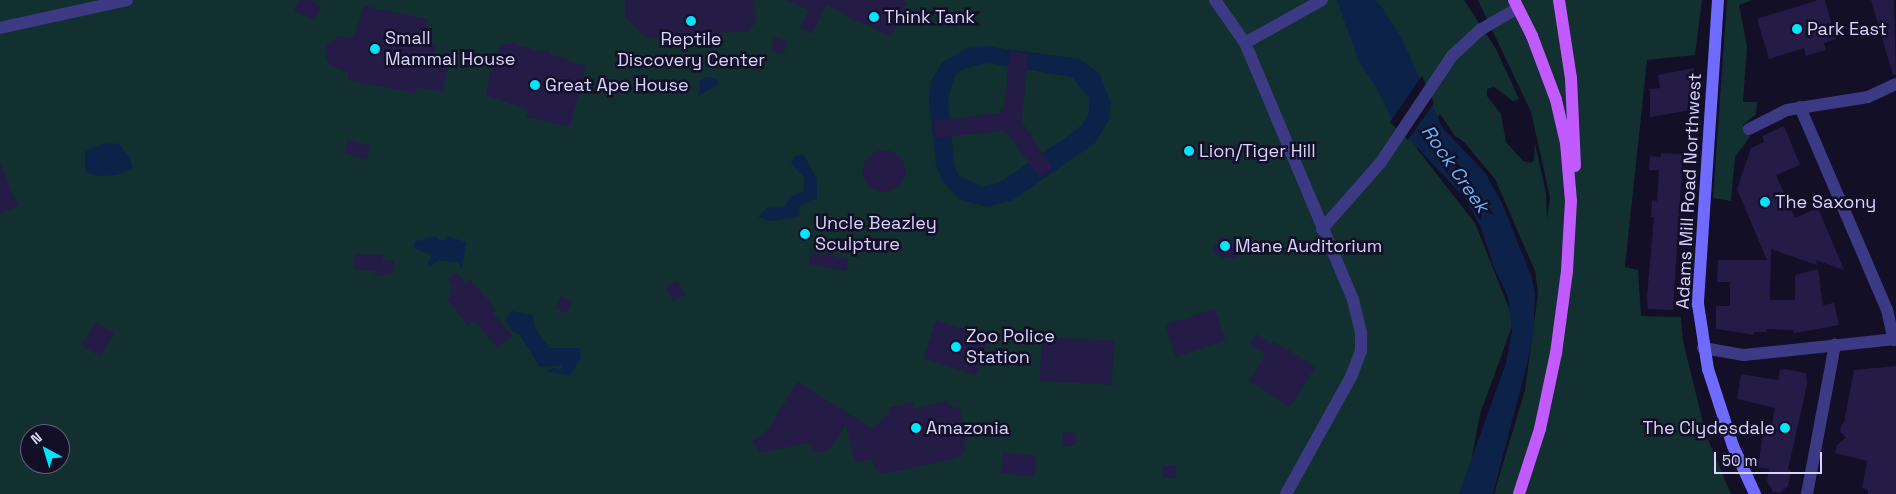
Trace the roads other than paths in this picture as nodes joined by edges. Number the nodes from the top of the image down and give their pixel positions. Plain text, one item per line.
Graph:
1 (127, 0) edge
2 (1215, 0) edge
3 (1322, 0) edge
4 (1559, 0) edge
5 (1718, 0) edge
6 (1516, 4) edge
7 (0, 28) edge
8 (1245, 43) junction
9 (1896, 84) edge
10 (1800, 107) junction
11 (1749, 129) dead end
12 (1572, 201) junction
13 (1322, 229) junction
14 (1895, 339) edge
15 (1835, 345) junction
16 (1703, 348) junction
17 (1286, 494) edge
18 (1519, 494) edge
19 (1755, 494) edge
20 (1806, 494) edge

1 - 7 street
2 - 8 street
3 - 8 street
4 - 12 main road
5 - 16 street, Adams Mill Road Northwest
6 - 12 main road
6 - 13 street
8 - 13 street
9 - 10 street
10 - 11 street
10 - 14 street
12 - 18 main road
13 - 17 street
14 - 15 street
15 - 16 street
15 - 20 street
16 - 19 street, Adams Mill Road Northwest

